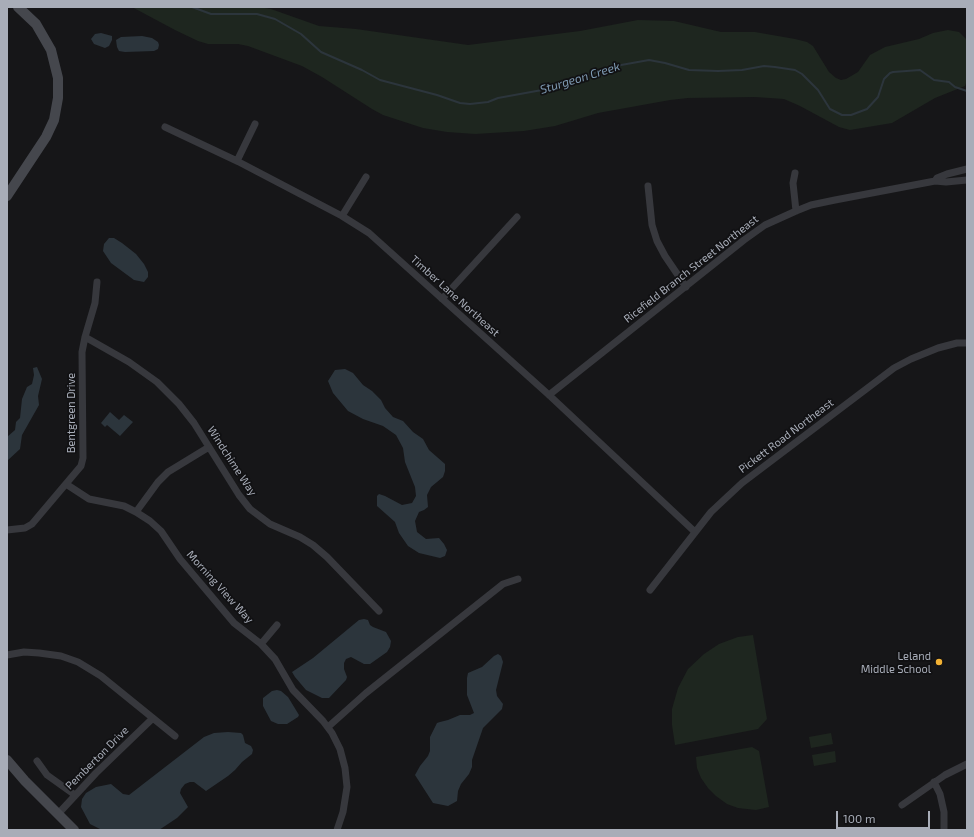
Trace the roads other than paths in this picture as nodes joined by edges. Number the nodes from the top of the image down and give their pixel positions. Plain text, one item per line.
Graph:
1 (18, 7) edge
2 (255, 124) dead end
3 (165, 127) dead end
4 (237, 161) junction
5 (967, 169) edge
6 (795, 173) dead end
7 (366, 177) dead end
8 (935, 180) junction
9 (967, 180) edge
10 (648, 186) dead end
11 (7, 196) edge
12 (796, 211) junction
13 (342, 216) junction
14 (517, 217) dead end
15 (97, 282) dead end
16 (686, 286) junction
17 (442, 299) junction
18 (85, 338) junction
19 (967, 343) edge
20 (549, 395) junction
21 (209, 447) junction
22 (66, 484) junction
23 (136, 512) junction
24 (7, 530) edge
25 (695, 532) junction
26 (518, 579) dead end
27 (650, 590) dead end
28 (379, 611) dead end
29 (277, 626) dead end
30 (261, 644) junction
31 (7, 655) edge
32 (152, 719) junction
33 (328, 727) junction
34 (174, 736) dead end
35 (7, 760) edge
36 (37, 761) dead end
37 (967, 764) edge
38 (934, 782) junction
39 (75, 795) junction
40 (902, 805) dead end
41 (58, 814) junction
42 (74, 830) edge
43 (338, 830) edge
44 (944, 830) edge

1 - 11 street
2 - 4 street
3 - 4 street, Timber Lane Northeast
4 - 13 street, Timber Lane Northeast
5 - 8 street, Ricefield Branch Street Northeast
6 - 12 street
7 - 13 street
8 - 9 street, Ricefield Branch Street Northeast
8 - 12 street, Ricefield Branch Street Northeast
10 - 16 street
12 - 16 street, Ricefield Branch Street Northeast
13 - 17 street, Timber Lane Northeast
14 - 17 street
15 - 18 street, Bentgreen Drive
16 - 20 street, Ricefield Branch Street Northeast
17 - 20 street, Timber Lane Northeast
18 - 21 street, Windchime Way
18 - 22 street, Bentgreen Drive
19 - 25 street, Pickett Road Northeast
20 - 25 street, Timber Lane Northeast
21 - 23 street
21 - 28 street, Windchime Way
22 - 23 street, Morning View Way
22 - 24 street, Bentgreen Drive
23 - 30 street, Morning View Way
25 - 27 street, Pickett Road Northeast
26 - 33 street
29 - 30 street
30 - 33 street, Morning View Way
31 - 32 street
32 - 34 street
32 - 39 street, Pemberton Drive
33 - 43 street, Morning View Way
35 - 41 street
36 - 39 street
37 - 38 street
38 - 40 street
38 - 44 street
39 - 41 street, Pemberton Drive
41 - 42 street

